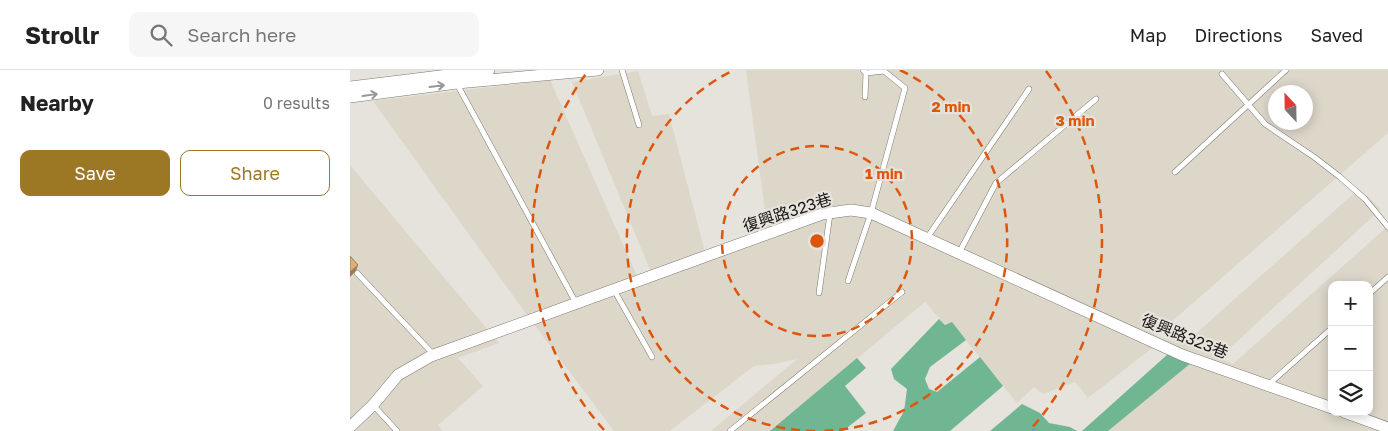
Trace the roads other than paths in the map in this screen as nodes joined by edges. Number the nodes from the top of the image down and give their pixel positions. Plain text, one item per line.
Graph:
1 (489, 70) edge
2 (598, 70) edge
3 (622, 70) edge
4 (1286, 70) edge
5 (864, 71) edge
6 (1222, 74) dead end
7 (457, 83) junction
8 (350, 87) edge
9 (389, 87) junction
10 (1029, 89) dead end
11 (350, 97) edge
12 (865, 97) dead end
13 (1096, 99) dead end
14 (1249, 105) junction
15 (639, 125) dead end
16 (1175, 172) dead end
17 (830, 212) junction
18 (871, 213) junction
19 (1388, 227) edge
20 (927, 238) junction
21 (959, 253) junction
22 (358, 273) edge
23 (1388, 276) edge
24 (848, 281) dead end
25 (614, 290) junction
26 (1373, 290) edge
27 (902, 292) dead end
28 (819, 293) dead end
29 (576, 303) junction
30 (1328, 332) edge
31 (434, 355) junction
32 (652, 357) dead end
33 (1268, 385) junction
34 (374, 405) junction
35 (1328, 407) edge
36 (1355, 416) edge
37 (350, 428) edge
38 (1388, 428) edge
39 (397, 431) edge
40 (730, 431) edge

1 - 9 street
2 - 7 street
3 - 15 lane
4 - 14 lane
5 - 12 lane
5 - 18 lane
6 - 14 lane
9 -> 7 street
7 - 29 lane
8 - 9 street
11 -> 9 street
10 - 20 lane
13 - 21 lane
14 - 16 lane
14 - 19 lane
17 - 18 street, 復興路323巷
17 - 25 street, 復興路323巷
17 - 28 lane
18 - 20 street, 復興路323巷
18 - 24 lane
20 - 21 street, 復興路323巷
21 - 33 street, 復興路323巷
22 - 31 lane
23 - 26 lane
25 - 29 street, 復興路323巷
25 - 32 lane
27 - 40 lane
29 - 31 street, 復興路323巷
30 - 33 lane
31 - 34 street, 復興路323巷
33 - 35 street, 復興路323巷
34 - 37 street, 復興路323巷
34 - 39 lane
36 - 38 street

